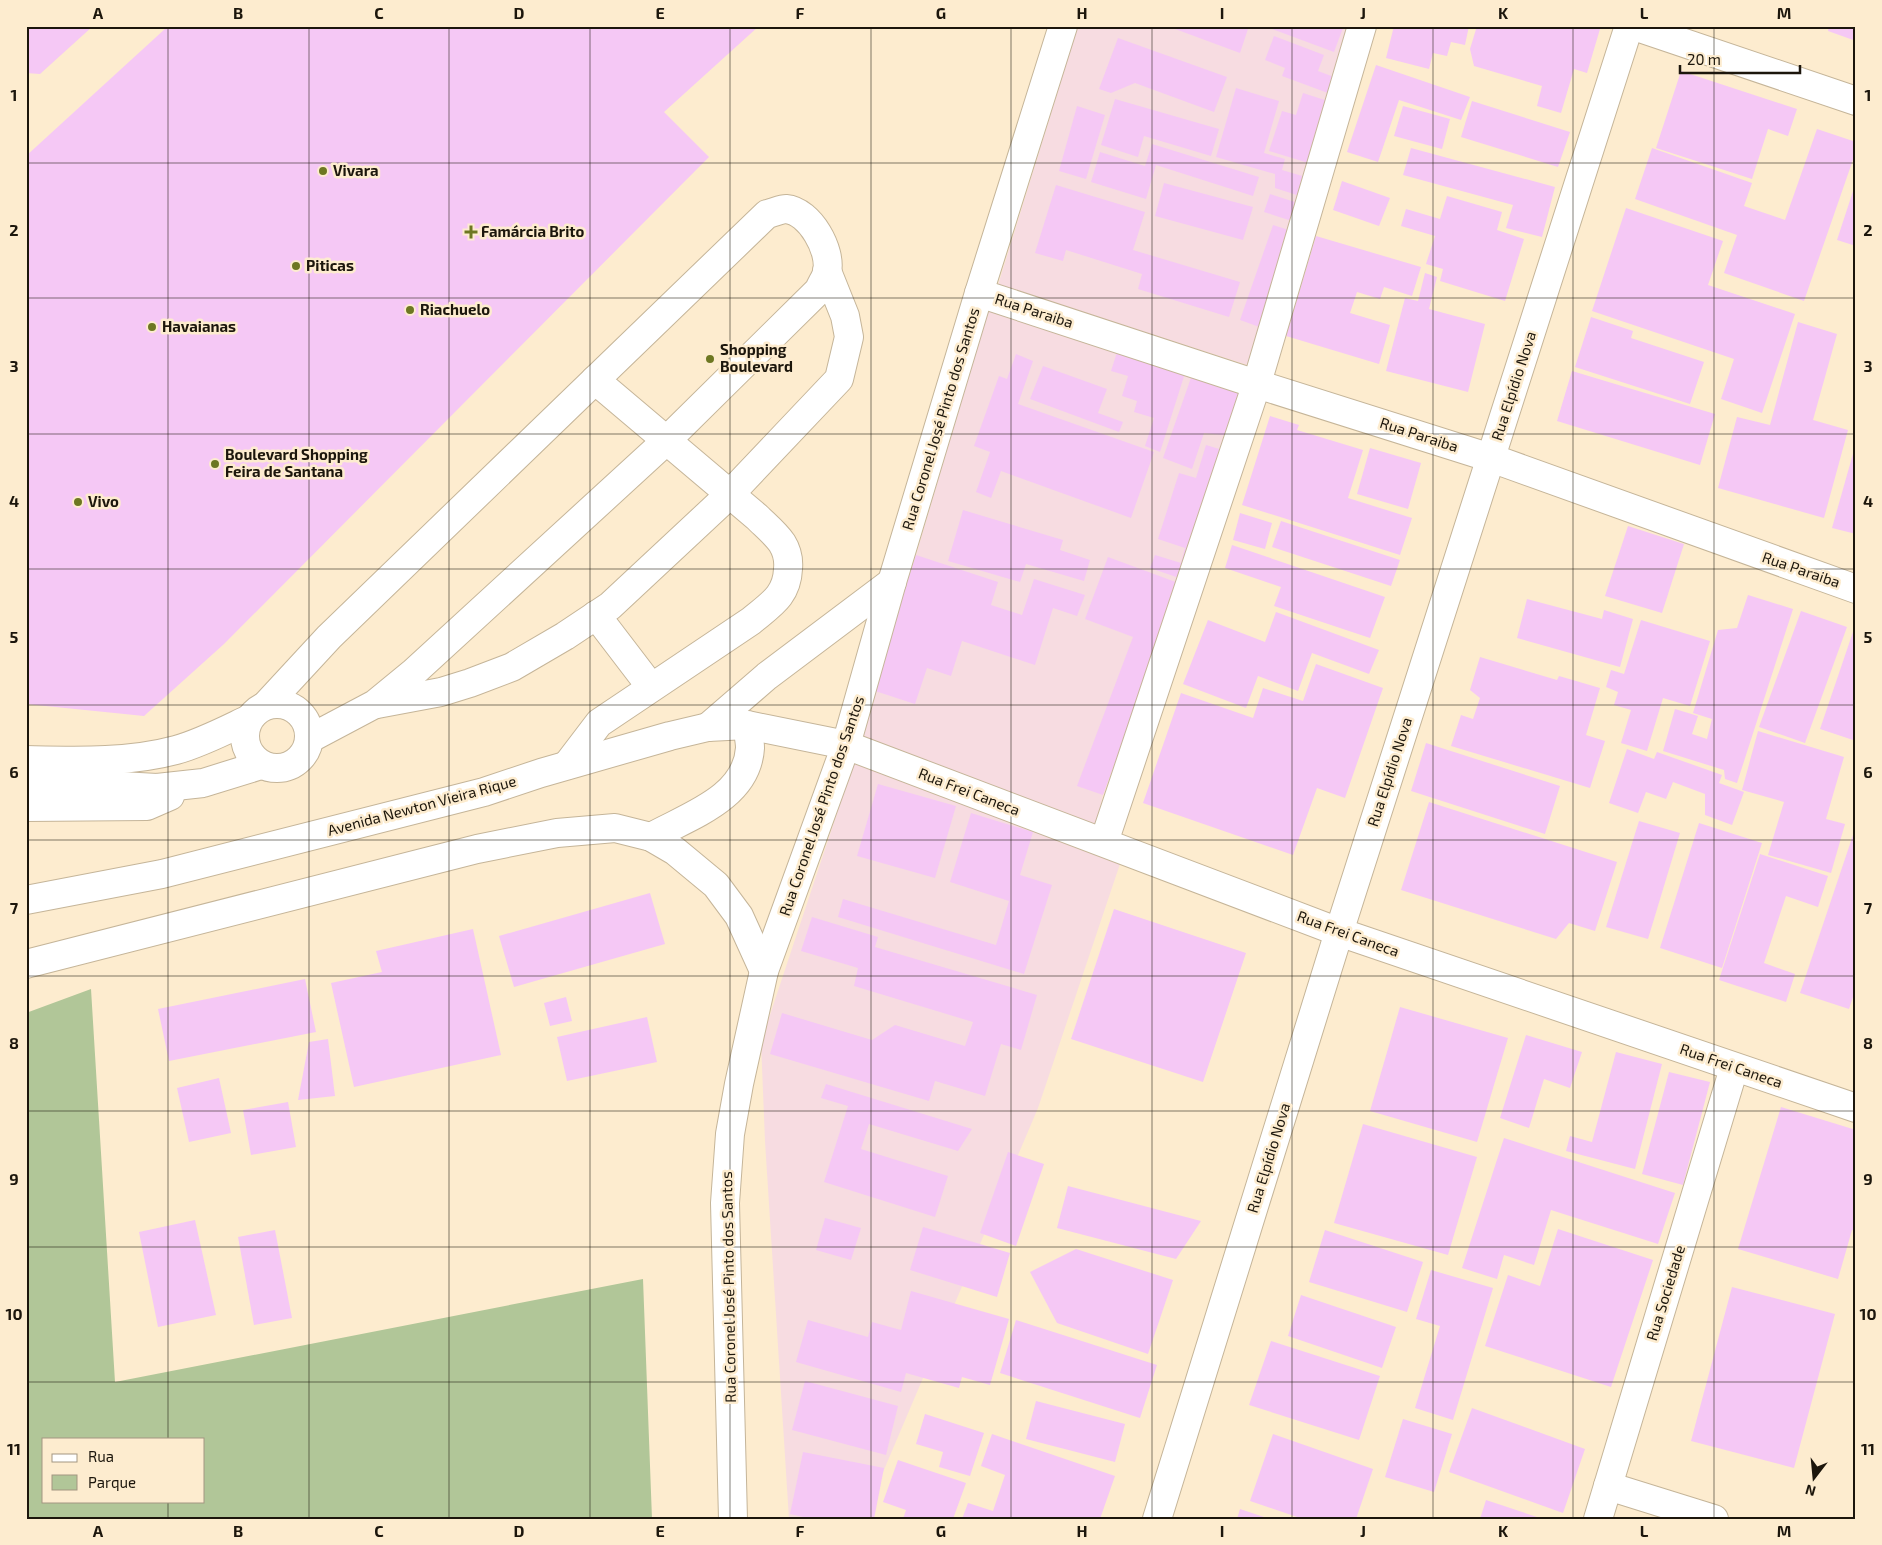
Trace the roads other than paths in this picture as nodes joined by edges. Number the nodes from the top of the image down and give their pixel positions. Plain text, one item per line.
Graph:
1 (1063, 26) edge
2 (1362, 26) edge
3 (1628, 26) edge
4 (1634, 26) edge
5 (1856, 101) edge
6 (827, 271) junction
7 (979, 293) junction
8 (595, 380) junction
9 (1256, 383) junction
10 (666, 441) junction
11 (1491, 458) junction
12 (729, 495) junction
13 (892, 582) junction
14 (1856, 589) edge
15 (596, 615) junction
16 (650, 687) junction
17 (375, 704) junction
18 (257, 712) junction
19 (747, 725) junction
20 (708, 727) junction
21 (309, 739) junction
22 (846, 745) junction
23 (26, 760) edge
24 (261, 765) junction
25 (567, 765) junction
26 (203, 782) junction
27 (26, 783) edge
28 (26, 807) edge
29 (651, 836) junction
30 (1104, 842) junction
31 (26, 900) edge
32 (1339, 932) junction
33 (26, 964) edge
34 (764, 971) junction
35 (1734, 1068) junction
36 (1856, 1108) edge
37 (1608, 1486) junction
38 (733, 1519) edge
39 (1157, 1519) edge
40 (1598, 1519) edge
41 (1714, 1519) edge

1 - 7 street, Rua Coronel José Pinto dos Santos
2 - 9 street
3 - 11 street, Rua Elpídio Nova
4 - 5 street
6 - 8 street
6 - 10 street
6 - 12 street
7 - 9 street, Rua Paraiba
7 - 13 street, Rua Coronel José Pinto dos Santos
8 - 10 street
8 - 18 street
9 - 11 street, Rua Paraiba
9 - 30 street
10 - 12 street
10 - 17 street
11 - 14 street, Rua Paraiba
11 - 32 street, Rua Elpídio Nova
12 - 15 street
12 - 16 street
13 - 20 street
13 - 22 street, Rua Coronel José Pinto dos Santos
15 - 16 street
15 - 17 street
16 - 25 street
17 - 21 street
18 - 21 street
18 - 23 street
18 - 24 street
19 - 20 street, Avenida Newton Vieira Rique
19 - 22 street, Avenida Newton Vieira Rique
19 - 29 street
20 - 25 street, Avenida Newton Vieira Rique
21 - 24 street
22 - 30 street, Rua Frei Caneca
22 - 34 street, Rua Coronel José Pinto dos Santos
24 - 26 street
25 - 31 street, Avenida Newton Vieira Rique
26 - 27 street
26 - 28 street
29 - 33 street
29 - 34 street
30 - 32 street, Rua Frei Caneca
32 - 35 street, Rua Frei Caneca
32 - 39 street, Rua Elpídio Nova
34 - 38 street, Rua Coronel José Pinto dos Santos
35 - 36 street, Rua Frei Caneca
35 - 37 street, Rua Sociedade
37 - 40 street, Rua Sociedade
37 - 41 street

